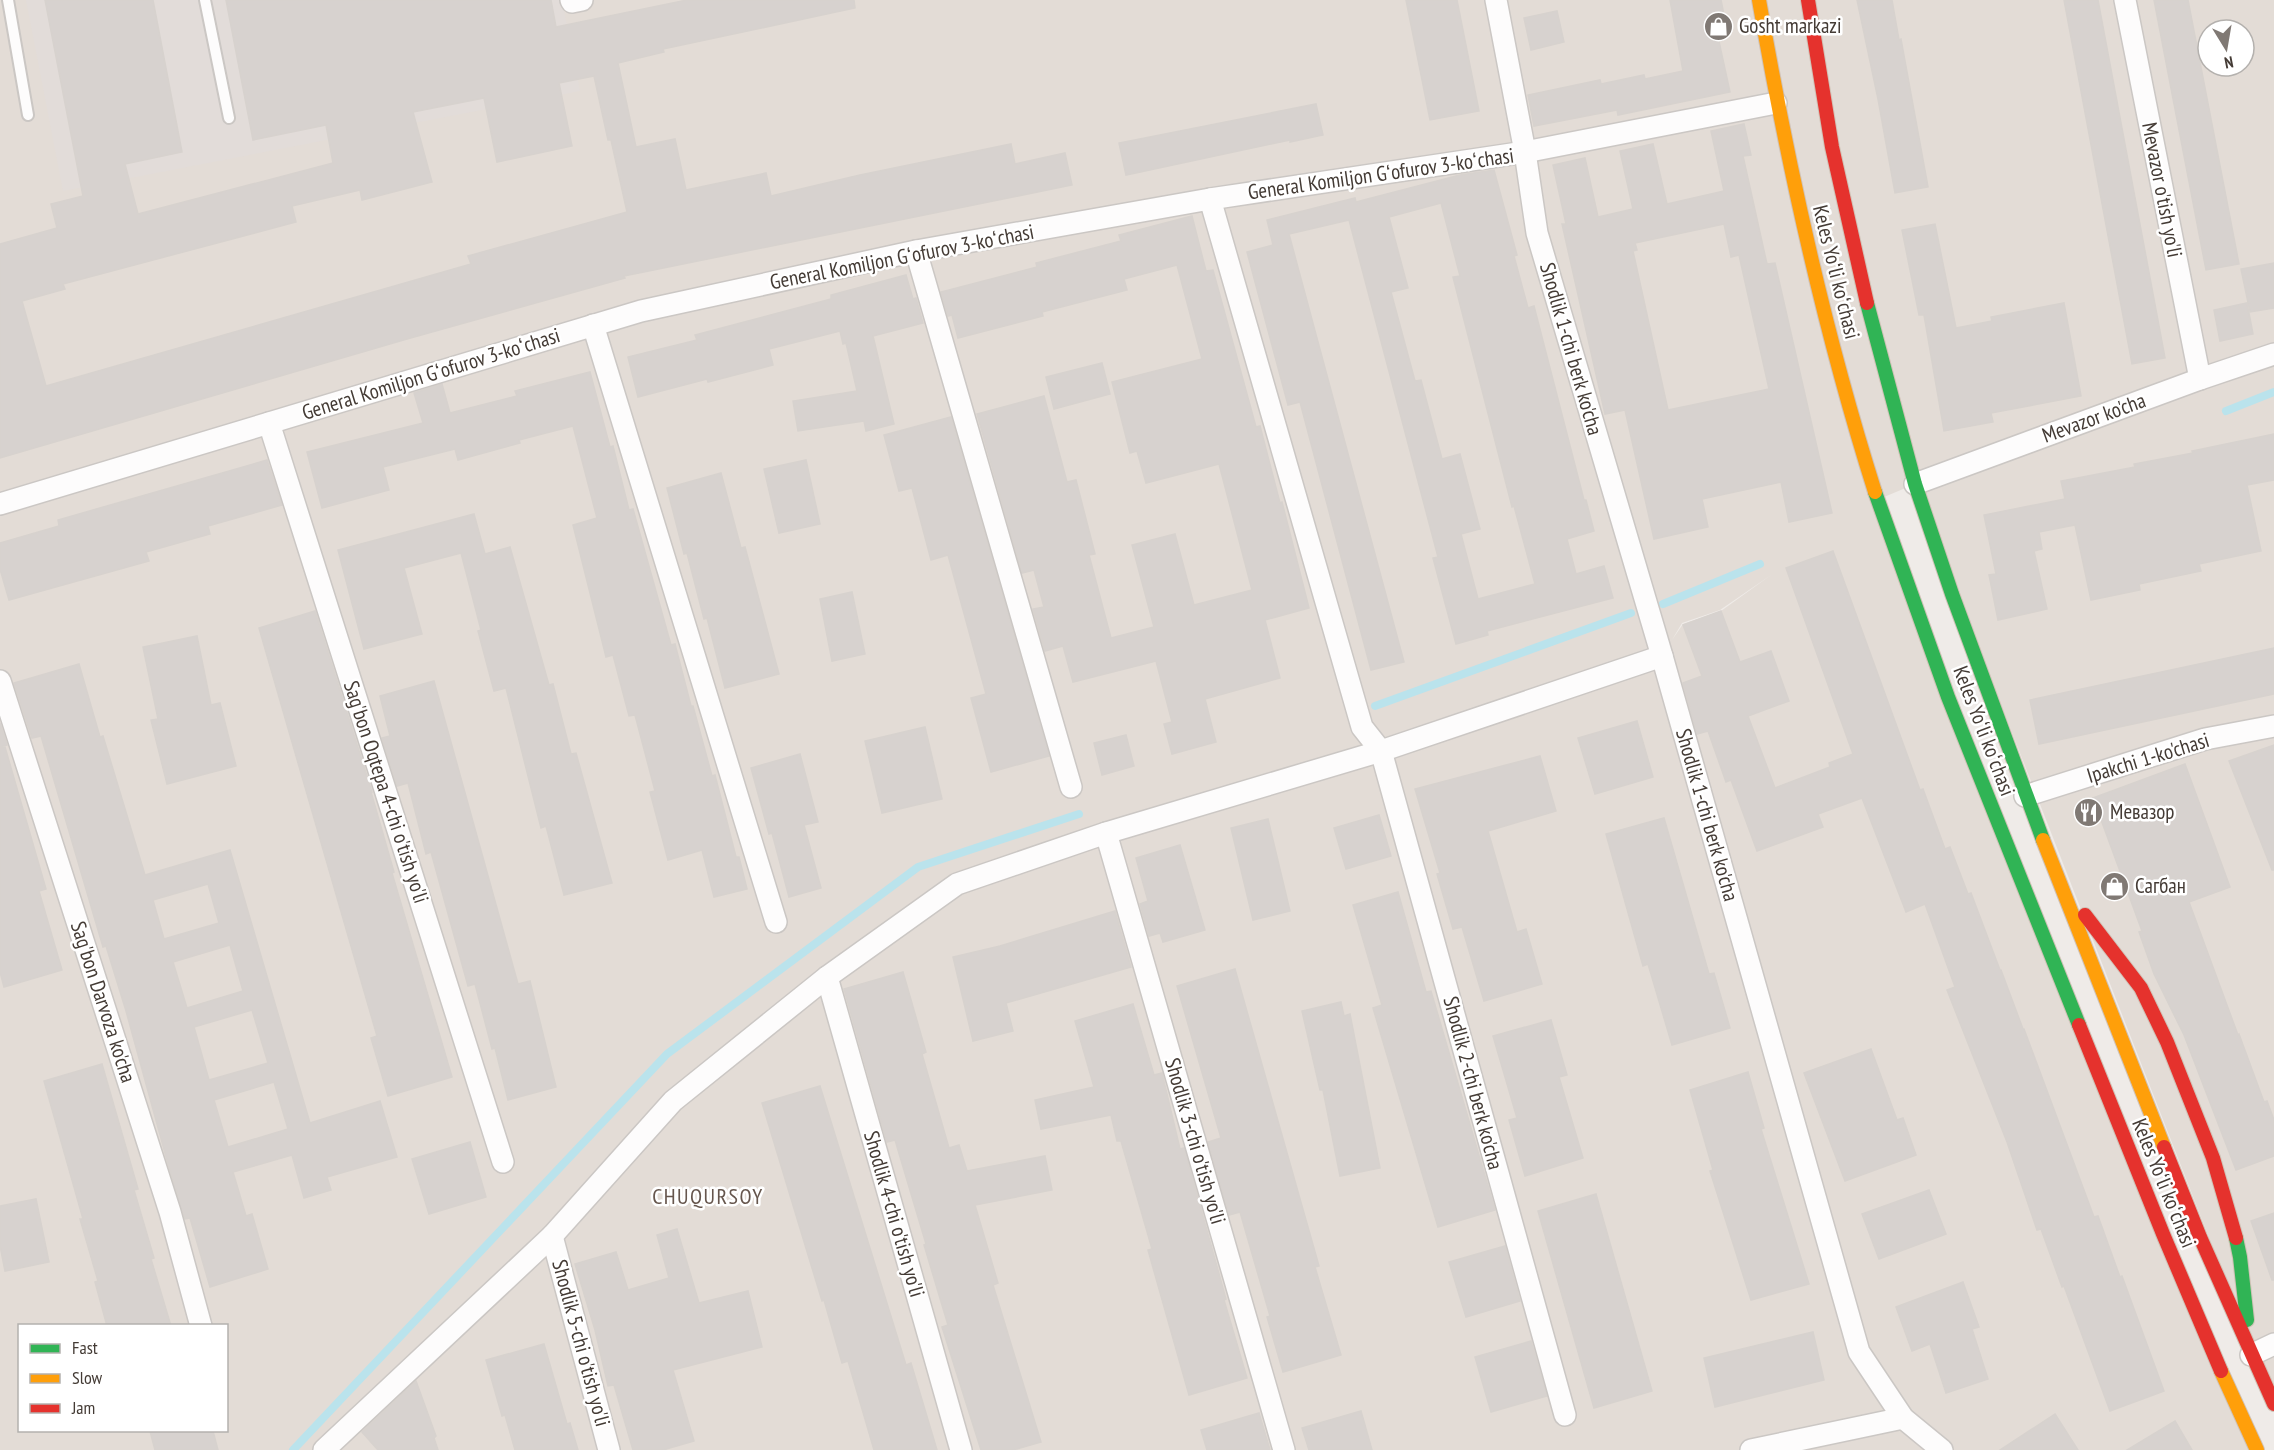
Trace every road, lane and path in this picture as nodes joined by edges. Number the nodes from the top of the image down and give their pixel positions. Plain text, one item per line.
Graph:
1 (8, 0) edge
2 (205, 0) edge
3 (1496, 0) edge
4 (1758, 0) edge
5 (1808, 0) edge
6 (2125, 0) edge
7 (1786, 101) junction
8 (28, 115) dead end
9 (229, 118) dead end
10 (1525, 152) junction
11 (1210, 199) junction
12 (916, 251) junction
13 (593, 325) junction
14 (2274, 354) edge
15 (2200, 379) junction
16 (269, 423) junction
17 (1916, 484) junction
18 (0, 504) edge
19 (1662, 656) junction
20 (0, 681) edge
21 (2274, 726) edge
22 (1381, 751) junction
23 (1071, 787) dead end
24 (2025, 796) junction
25 (1106, 833) junction
26 (2061, 885) junction
27 (776, 922) dead end
28 (827, 977) junction
29 (2131, 1027) junction
30 (2167, 1042) junction
31 (2101, 1080) junction
32 (502, 1162) dead end
33 (552, 1236) junction
34 (200, 1324) edge
35 (2274, 1344) edge
36 (2251, 1355) junction
37 (2274, 1404) edge
38 (1565, 1415) dead end
39 (1903, 1418) junction
40 (324, 1450) edge
41 (609, 1450) edge
42 (962, 1450) edge
43 (1284, 1450) edge
44 (1751, 1450) edge
45 (1942, 1450) edge
46 (2257, 1450) edge

1 - 8 lane
2 - 9 lane
3 - 10 street, Shodlik 1-chi berk ko'cha
4 - 7 main road, Keles Yoʻli koʻchasi
5 - 17 main road, Keles Yoʻli koʻchasi
6 - 15 street, Mevazor o'tish yo'li
7 - 10 street, General Komiljon Gʻofurov 3-koʻchasi
7 - 31 main road, Keles Yoʻli koʻchasi
10 - 11 street, General Komiljon Gʻofurov 3-koʻchasi
10 - 19 street, Shodlik 1-chi berk ko'cha
11 - 12 street, General Komiljon Gʻofurov 3-koʻchasi
11 - 22 street
12 - 13 street, General Komiljon Gʻofurov 3-koʻchasi
12 - 23 street
13 - 16 street, General Komiljon Gʻofurov 3-koʻchasi
13 - 27 street
14 - 15 street, Mevazor ko'cha
15 - 17 street, Mevazor ko'cha
16 - 18 street, General Komiljon Gʻofurov 3-koʻchasi
16 - 32 street, Sag'bon Oqtepa 4-chi o'tish yo'li
17 - 24 main road, Keles Yoʻli koʻchasi
19 - 22 street
19 - 39 street, Shodlik 1-chi berk ko'cha
20 - 34 street, Sag'bon Darvoza ko'cha
21 - 24 street, Ipakchi 1-ko'chasi
22 - 25 street
22 - 38 street, Shodlik 2-chi berk ko'cha
24 - 26 main road, Keles Yoʻli koʻchasi
25 - 28 street
25 - 43 street, Shodlik 3-chi o'tish yo'li
26 - 29 main road, Keles Yoʻli koʻchasi
26 - 30 main road
28 - 33 street
28 - 42 street, Shodlik 4-chi o'tish yo'li
29 - 30 main road
29 - 31 main road
29 - 36 main road, Keles Yoʻli koʻchasi
30 - 36 main road
31 - 46 main road, Keles Yoʻli koʻchasi
33 - 40 street
33 - 41 street, Shodlik 5-chi o'tish yo'li
35 - 36 street
36 - 37 main road, Keles Yoʻli koʻchasi
39 - 44 street
39 - 45 street, Shodlik 1-chi berk ko'cha

